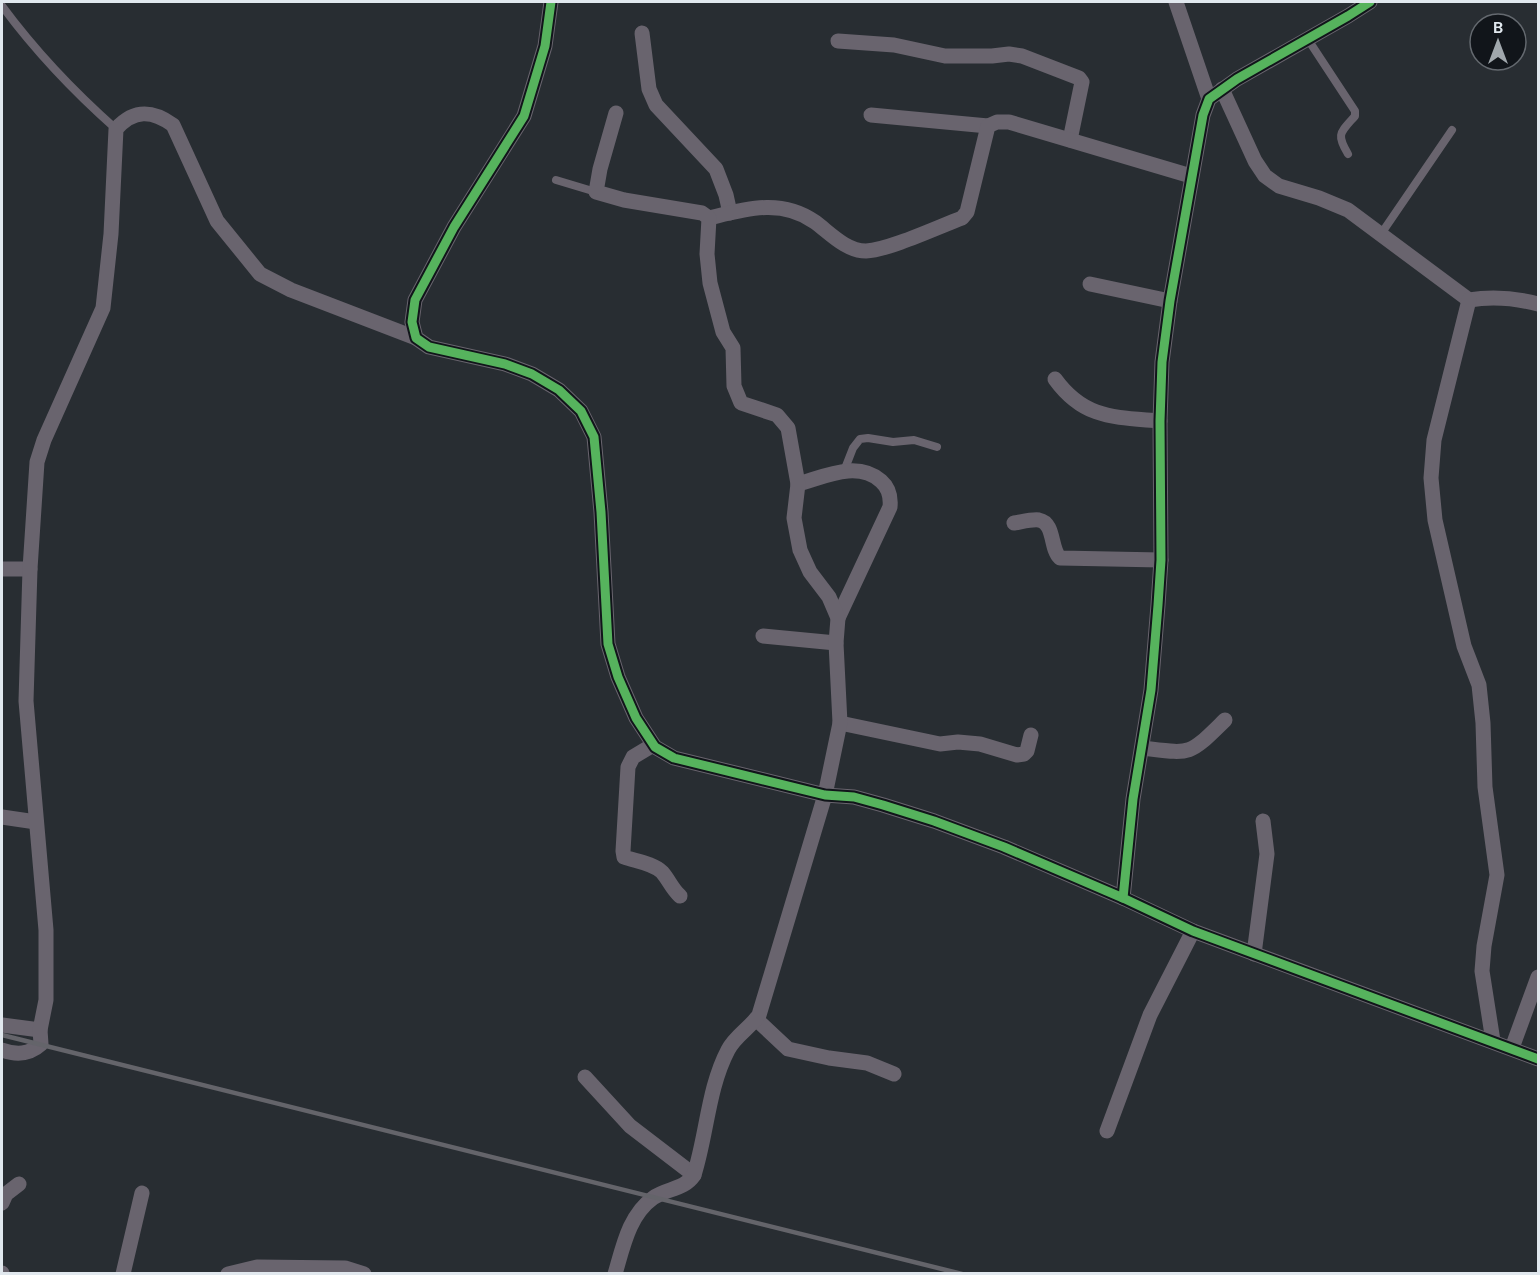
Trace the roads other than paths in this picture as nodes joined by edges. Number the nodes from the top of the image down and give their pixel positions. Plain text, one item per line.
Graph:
1 (552, 2) edge
2 (1176, 2) edge
3 (1370, 2) edge
4 (2, 6) edge
5 (642, 33) dead end
6 (1307, 39) junction
7 (838, 41) dead end
8 (1222, 89) junction
9 (1209, 99) junction
10 (616, 113) dead end
11 (871, 115) dead end
12 (988, 126) junction
13 (116, 129) junction
14 (1452, 129) dead end
15 (1070, 140) junction
16 (1348, 154) dead end
17 (1191, 176) junction
18 (556, 180) dead end
19 (596, 192) junction
20 (730, 213) junction
21 (709, 218) junction
22 (1381, 234) junction
23 (1090, 284) dead end
24 (1469, 300) junction
25 (1170, 301) junction
26 (1539, 304) edge
27 (416, 338) junction
28 (1055, 379) dead end
29 (1160, 421) junction
30 (937, 447) dead end
31 (844, 471) junction
32 (798, 484) junction
33 (1014, 523) dead end
34 (1161, 560) junction
35 (2, 569) edge
36 (30, 569) junction
37 (838, 618) junction
38 (763, 636) dead end
39 (836, 643) junction
40 (1225, 720) dead end
41 (840, 723) junction
42 (1031, 735) dead end
43 (653, 745) junction
44 (1142, 748) junction
45 (825, 795) junction
46 (2, 817) edge
47 (1263, 821) dead end
48 (36, 822) junction
49 (680, 896) dead end
50 (1123, 898) junction
51 (1192, 931) junction
52 (1254, 954) junction
53 (1539, 977) edge
54 (756, 1019) junction
55 (2, 1026) edge
56 (40, 1030) junction
57 (1493, 1041) junction
58 (1512, 1048) junction
59 (2, 1050) edge
60 (1539, 1059) edge
61 (894, 1074) dead end
62 (585, 1077) dead end
63 (1107, 1131) dead end
64 (694, 1175) junction
65 (19, 1184) dead end
66 (142, 1193) dead end
67 (2, 1203) edge
68 (123, 1274) edge
69 (228, 1274) edge
70 (364, 1274) edge
71 (615, 1274) edge

1 - 27 street
2 - 9 street
3 - 6 street
4 - 13 lane
5 - 20 street
6 - 8 street
6 - 16 lane
7 - 15 street
8 - 9 street
8 - 22 street
9 - 17 street
10 - 19 street
11 - 12 street
12 - 15 street
12 - 20 street
13 - 27 street
13 - 36 street
14 - 22 lane
15 - 17 street
17 - 25 street
18 - 19 lane
19 - 21 street
20 - 21 street
21 - 32 street
22 - 24 street
23 - 25 street
24 - 26 street
24 - 57 street
25 - 29 street
27 - 43 street
28 - 29 street
29 - 34 street
30 - 31 lane
31 - 32 street
31 - 37 street
32 - 37 street
33 - 34 street
34 - 44 street
35 - 36 street
36 - 48 street
37 - 39 street
38 - 39 street
39 - 41 street
40 - 44 street
41 - 42 street
41 - 45 street
43 - 45 street
43 - 49 street
44 - 50 street
45 - 50 street
45 - 54 street
46 - 48 street
47 - 52 street
48 - 56 street
50 - 51 street
51 - 52 street
51 - 63 street
52 - 57 street
53 - 58 street
54 - 61 street
54 - 64 street
55 - 56 street
56 - 59 street
57 - 58 street
58 - 60 street
62 - 64 street
64 - 71 street
65 - 67 street
66 - 68 street
69 - 70 street

